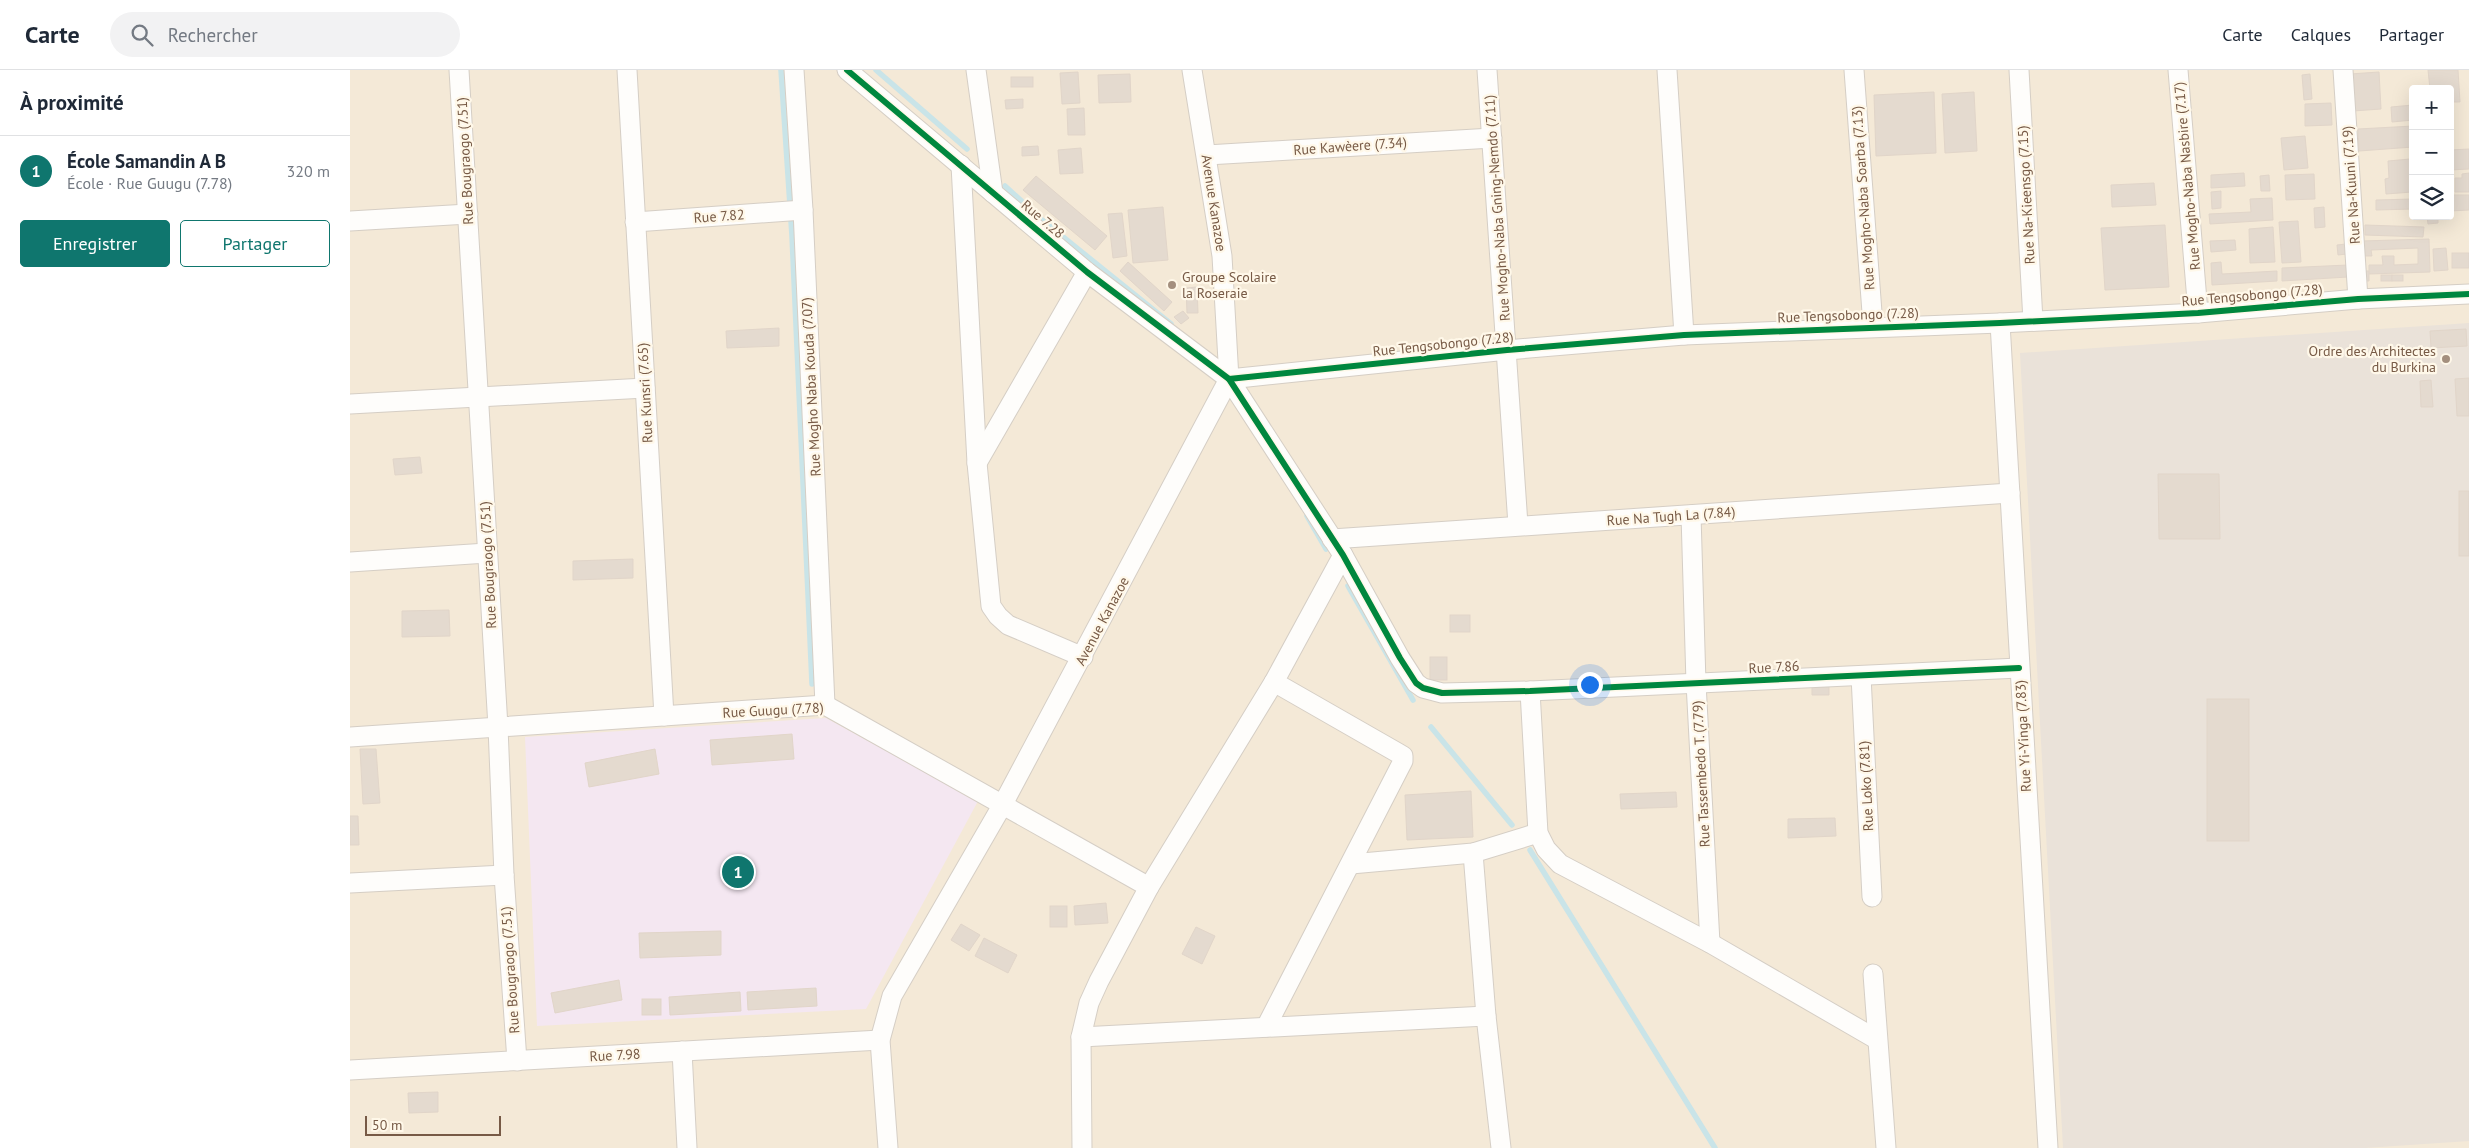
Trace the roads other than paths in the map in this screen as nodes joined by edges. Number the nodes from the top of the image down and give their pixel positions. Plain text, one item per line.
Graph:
1 (459, 70) edge
2 (627, 70) edge
3 (794, 70) edge
4 (847, 70) edge
5 (976, 70) edge
6 (1192, 70) edge
7 (1487, 70) edge
8 (1667, 70) edge
9 (1854, 70) edge
10 (2019, 70) edge
11 (2178, 70) edge
12 (2343, 70) edge
13 (1492, 138) junction
14 (1207, 155) junction
15 (961, 166) junction
16 (993, 193) junction
17 (803, 210) junction
18 (468, 214) junction
19 (350, 220) edge
20 (635, 222) junction
21 (1087, 272) junction
22 (2469, 294) edge
23 (2358, 299) junction
24 (2198, 313) junction
25 (2033, 321) junction
26 (2000, 323) junction
27 (1872, 326) junction
28 (1684, 335) junction
29 (1507, 350) junction
30 (1229, 379) junction
31 (645, 388) junction
32 (479, 397) junction
33 (350, 404) edge
34 (978, 463) junction
35 (2010, 493) junction
36 (1691, 515) junction
37 (1518, 526) junction
38 (1338, 547) junction
39 (487, 553) junction
40 (350, 562) edge
41 (1084, 657) junction
42 (2019, 668) junction
43 (1861, 676) junction
44 (1274, 682) junction
45 (1696, 683) junction
46 (1530, 691) junction
47 (826, 705) junction
48 (664, 716) junction
49 (498, 727) junction
50 (350, 737) edge
51 (1003, 804) junction
52 (1538, 833) junction
53 (1473, 853) junction
54 (1351, 864) junction
55 (504, 875) junction
56 (350, 883) edge
57 (1149, 887) junction
58 (1872, 897) dead end
59 (1710, 943) junction
60 (1872, 974) dead end
61 (1486, 1016) junction
62 (1266, 1027) junction
63 (1081, 1036) junction
64 (1876, 1039) junction
65 (880, 1040) junction
66 (682, 1051) junction
67 (517, 1060) junction
68 (350, 1070) edge
69 (687, 1148) edge
70 (888, 1148) edge
71 (1082, 1148) edge
72 (1501, 1148) edge
73 (1886, 1148) edge
74 (2048, 1148) edge

1 - 18 street, Rue Bougraogo (7.51)
2 - 20 street, Rue Kunsri (7.65)
3 - 17 street, Rue Mogho Naba Kouda (7.07)
4 - 15 street, Rue 7.28
5 - 16 street
6 - 14 street, Avenue Kanazoe
7 - 13 street, Rue Mogho-Naba Gning-Nemdo (7.11)
8 - 28 street
9 - 27 street, Rue Mogho-Naba Soarba (7.13)
10 - 25 street, Rue Na-Kieensgo (7.15)
11 - 24 street, Rue Mogho-Naba Nasbire (7.17)
12 - 23 street, Rue Na-Kuuni (7.19)
13 - 14 street, Rue Kawèere (7.34)
13 - 29 street, Rue Mogho-Naba Gning-Nemdo (7.11)
14 - 30 street, Avenue Kanazoe
15 - 16 street, Rue 7.28
15 - 34 street
16 - 21 street, Rue 7.28
17 - 20 street, Rue 7.82
17 - 47 street, Rue Mogho Naba Kouda (7.07)
18 - 19 street
18 - 32 street, Rue Bougraogo (7.51)
20 - 31 street, Rue Kunsri (7.65)
21 - 30 street, Rue 7.28
21 - 34 street
22 - 23 street, Rue Tengsobongo (7.28)
23 - 24 street, Rue Tengsobongo (7.28)
24 - 25 street, Rue Tengsobongo (7.28)
25 - 26 street, Rue Tengsobongo (7.28)
26 - 27 street, Rue Tengsobongo (7.28)
26 - 35 street, Rue Yi-Yinga (7.83)
27 - 28 street, Rue Tengsobongo (7.28)
28 - 29 street, Rue Tengsobongo (7.28)
29 - 30 street, Rue Tengsobongo (7.28)
29 - 37 street, Rue Mogho-Naba Gning-Nemdo (7.11)
30 - 38 street, Rue 7.86
30 - 41 street, Avenue Kanazoe
31 - 32 street
31 - 48 street, Rue Kunsri (7.65)
32 - 33 street
32 - 39 street, Rue Bougraogo (7.51)
34 - 41 street
35 - 36 street, Rue Na Tugh La (7.84)
35 - 42 street, Rue Yi-Yinga (7.83)
36 - 37 street, Rue Na Tugh La (7.84)
36 - 45 street, Rue Tassembedo T. (7.79)
37 - 38 street, Rue Na Tugh La (7.84)
38 - 44 street
38 - 46 street, Rue 7.86
39 - 40 street
39 - 49 street, Rue Bougraogo (7.51)
41 - 51 street, Avenue Kanazoe
42 - 43 street, Rue 7.86
42 - 74 street, Rue Yi-Yinga (7.83)
43 - 45 street, Rue 7.86
43 - 58 street, Rue Loko (7.81)
44 - 54 street
44 - 57 street
45 - 46 street, Rue 7.86
45 - 59 street, Rue Tassembedo T. (7.79)
46 - 52 street
47 - 48 street, Rue Guugu (7.78)
47 - 51 street, Rue Guugu (7.78)
48 - 49 street, Rue Guugu (7.78)
49 - 50 street, Rue Guugu (7.78)
49 - 55 street, Rue Bougraogo (7.51)
51 - 57 street, Rue Guugu (7.78)
51 - 65 street, Avenue Kanazoe
52 - 53 street
52 - 59 street
53 - 54 street
53 - 61 street
54 - 62 street
55 - 56 street
55 - 67 street, Rue Bougraogo (7.51)
57 - 63 street
59 - 64 street
60 - 64 street
61 - 62 street
61 - 72 street
62 - 63 street
63 - 71 street
64 - 73 street
65 - 66 street, Rue 7.98
65 - 70 street, Avenue Kanazoe
66 - 67 street, Rue 7.98
66 - 69 street
67 - 68 street, Rue 7.98

